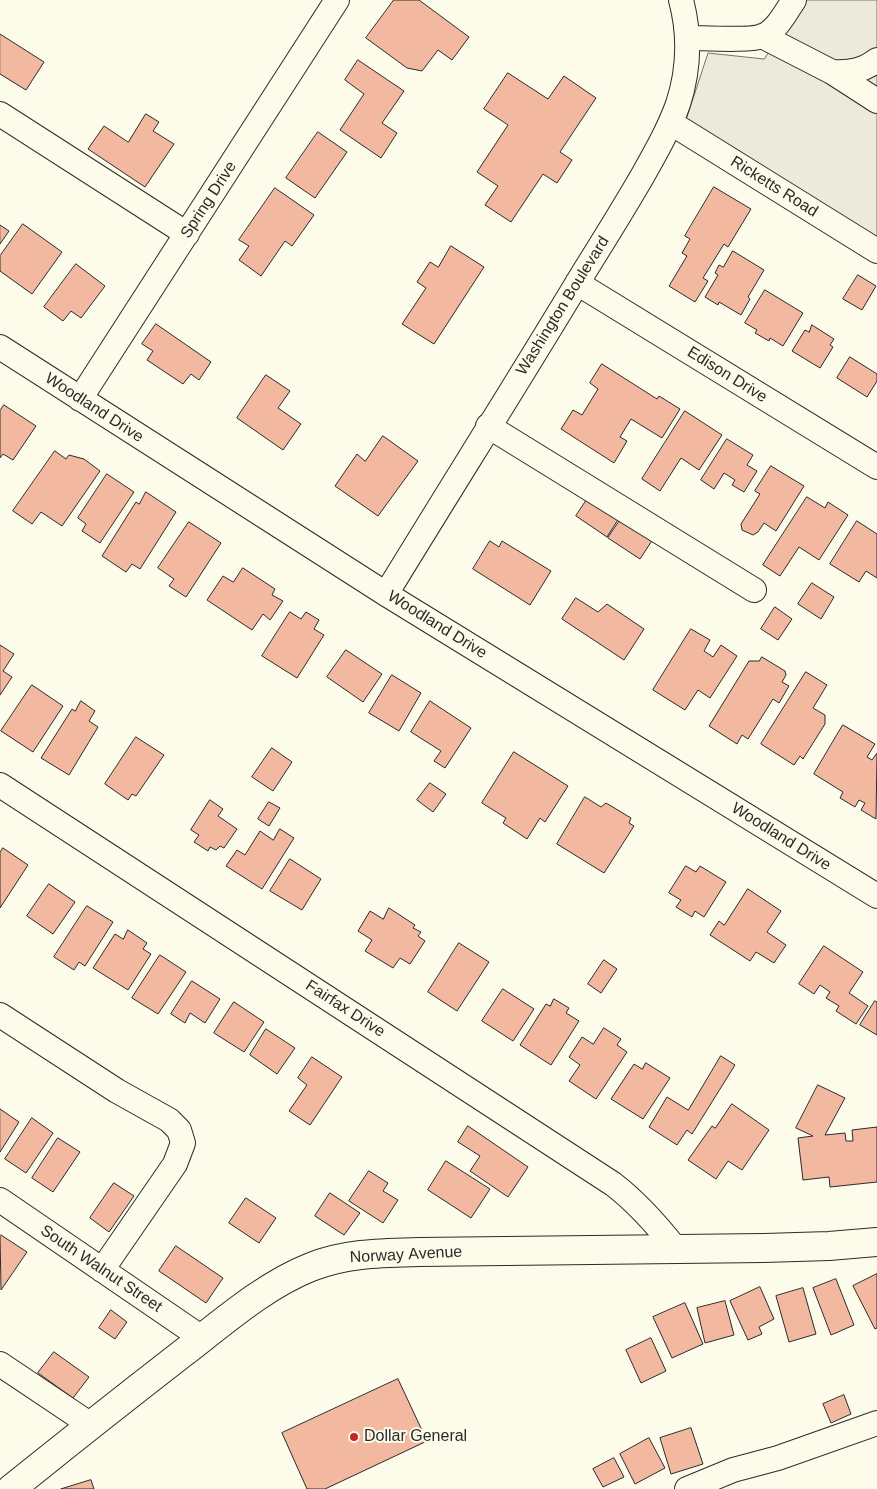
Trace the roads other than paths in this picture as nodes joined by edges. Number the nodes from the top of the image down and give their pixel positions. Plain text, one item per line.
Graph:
1 (337, 0) edge
2 (681, 0) edge
3 (794, 0) edge
4 (762, 36) junction
5 (688, 38) junction
6 (877, 60) edge
7 (832, 72) junction
8 (877, 101) edge
9 (0, 114) edge
10 (670, 123) junction
11 (187, 234) junction
12 (877, 251) edge
13 (577, 283) junction
14 (0, 347) edge
15 (80, 399) junction
16 (488, 426) junction
17 (877, 467) edge
18 (754, 590) dead end
19 (386, 594) junction
20 (0, 785) edge
21 (877, 896) edge
22 (0, 1014) edge
23 (0, 1200) edge
24 (877, 1242) edge
25 (676, 1249) junction
26 (102, 1270) junction
27 (202, 1338) junction
28 (0, 1364) edge
29 (877, 1423) edge
30 (91, 1425) junction
31 (11, 1489) edge
32 (687, 1489) edge

1 - 11 street, Spring Drive
2 - 5 street, Washington Boulevard
3 - 4 street
4 - 5 street
4 - 7 street
5 - 10 street, Washington Boulevard
6 - 7 street
7 - 8 street
9 - 11 street
10 - 12 street, Ricketts Road
10 - 13 street, Washington Boulevard
11 - 15 street, Spring Drive
13 - 16 street, Washington Boulevard
13 - 17 street, Edison Drive
14 - 15 street, Woodland Drive
15 - 19 street, Woodland Drive
16 - 18 street
16 - 19 street, Washington Boulevard
19 - 21 street, Woodland Drive
20 - 25 street, Fairfax Drive
22 - 26 street
23 - 26 street, South Walnut Street
24 - 25 main road, Norway Avenue
25 - 27 main road, Norway Avenue
26 - 27 street, South Walnut Street
27 - 30 main road, Norway Avenue
28 - 30 street
29 - 32 street
30 - 31 main road, Norway Avenue

